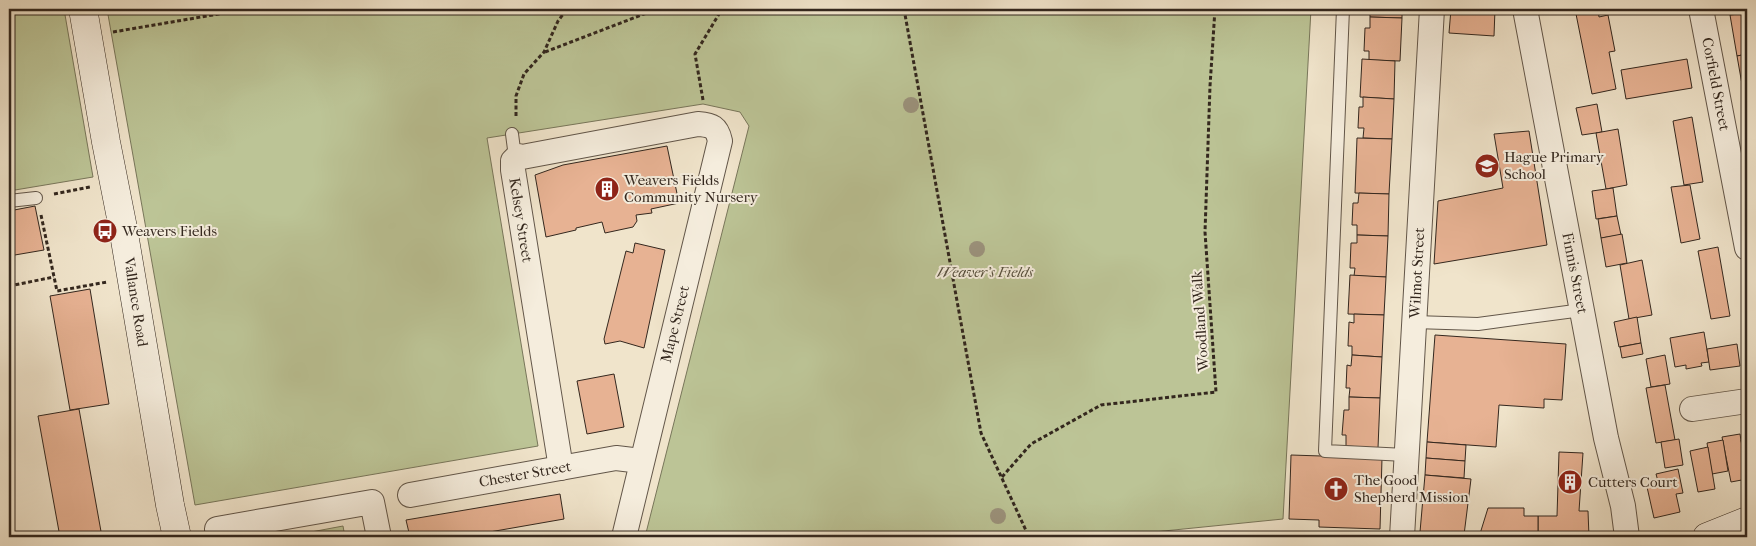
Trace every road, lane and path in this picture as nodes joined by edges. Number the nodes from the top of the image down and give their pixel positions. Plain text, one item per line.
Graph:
1 (83, 9) edge
2 (248, 9) edge
3 (567, 9) edge
4 (657, 9) edge
5 (701, 9) edge
6 (904, 9) edge
7 (1215, 9) edge
8 (1343, 9) edge
9 (1432, 9) edge
10 (1525, 9) edge
11 (1701, 9) edge
12 (721, 10) edge
13 (89, 41) junction
14 (544, 52) junction
15 (516, 119) dead end
16 (704, 124) junction
17 (115, 182) junction
18 (36, 198) junction
19 (9, 201) edge
20 (1747, 248) edge
21 (54, 277) junction
22 (132, 278) junction
23 (9, 286) edge
24 (1582, 310) junction
25 (1414, 322) junction
26 (1747, 401) edge
27 (1692, 409) dead end
28 (1406, 455) junction
29 (641, 461) junction
30 (561, 468) junction
31 (1002, 477) junction
32 (410, 495) dead end
33 (1747, 520) edge
34 (217, 529) dead end
35 (177, 537) edge
36 (378, 537) edge
37 (624, 537) edge
38 (1029, 537) edge
39 (1402, 537) edge
40 (1627, 537) edge
41 (1707, 537) edge

1 - 13 main road, Vallance Road
2 - 13 path
3 - 14 path
4 - 14 path
5 - 12 path
6 - 31 path
7 - 31 path, Woodland Walk
8 - 28 lane
9 - 25 street, Wilmot Street
10 - 24 street, Finnis Street
11 - 20 street, Corfield Street
12 - 16 path
13 - 17 main road, Vallance Road
14 - 15 path
16 - 29 street, Mape Street
16 - 30 street, Kelsey Street
17 - 18 path
17 - 22 main road, Vallance Road
18 - 19 lane
18 - 21 path
21 - 22 path
21 - 23 path
22 - 35 main road, Vallance Road
24 - 25 lane
24 - 40 street, Finnis Street
25 - 28 street, Wilmot Street
26 - 27 street
28 - 39 street, Wilmot Street
29 - 30 street, Chester Street
29 - 37 street, Mape Street
30 - 32 street, Chester Street
31 - 38 path
33 - 41 main road
34 - 36 street

